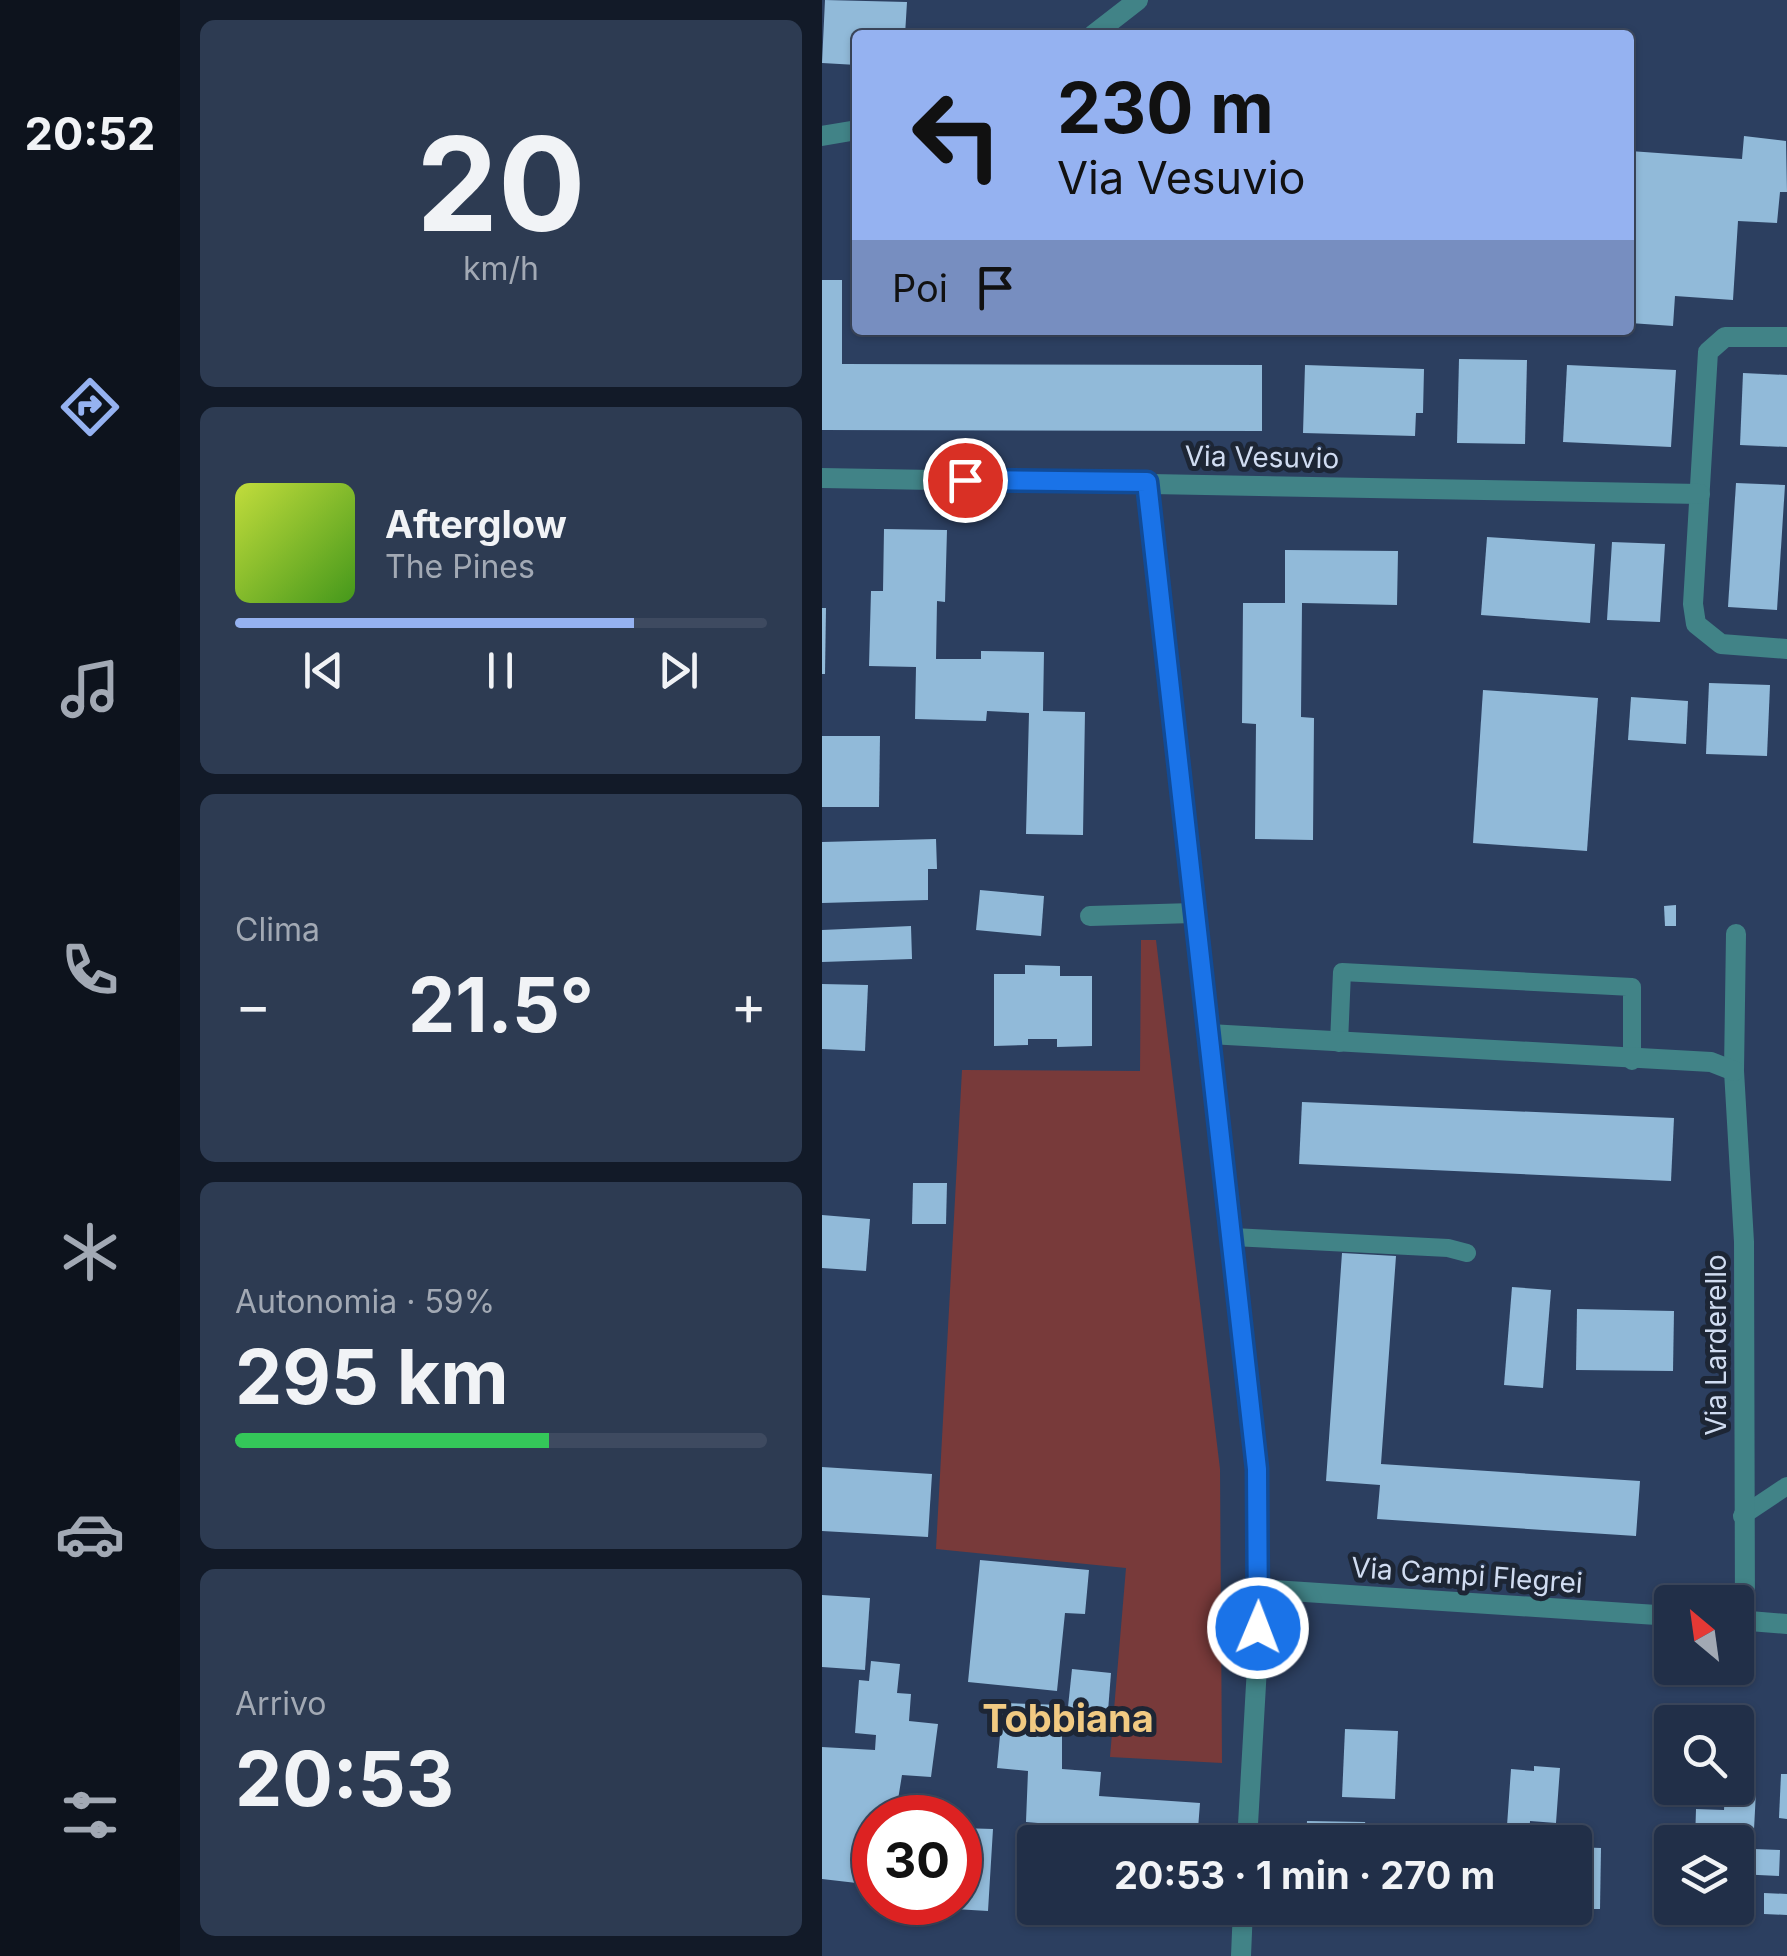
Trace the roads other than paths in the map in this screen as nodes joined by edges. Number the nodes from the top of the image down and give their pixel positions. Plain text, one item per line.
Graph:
1 (1138, 0) edge
2 (1099, 30) edge
3 (852, 131) edge
4 (852, 132) edge
5 (822, 136) edge
6 (822, 147) edge
7 (1786, 338) edge
8 (822, 478) edge
9 (1147, 482) junction
10 (1700, 494) junction
11 (1786, 648) edge
12 (1193, 913) junction
13 (1090, 916) dead end
14 (1736, 934) dead end
15 (1209, 1034) junction
16 (1339, 1043) junction
17 (1632, 1061) junction
18 (1734, 1071) junction
19 (1233, 1237) junction
20 (1467, 1253) dead end
21 (1786, 1486) edge
22 (1742, 1516) junction
23 (1741, 1585) edge
24 (1259, 1588) junction
25 (1654, 1615) edge
26 (1754, 1621) edge
27 (1786, 1624) edge
28 (1248, 1825) edge
29 (1242, 1925) edge
30 (1241, 1956) edge

1 - 2 street
3 - 5 street
4 - 6 street
7 - 10 street
8 - 9 street, Via Vesuvio
9 - 10 street, Via Vesuvio
9 - 12 street
10 - 11 street
12 - 13 street
12 - 15 street
14 - 18 street, Via Larderello
15 - 16 street
15 - 19 street
16 - 17 street
16 - 17 lane
17 - 18 street
18 - 22 street, Via Larderello
19 - 20 lane
19 - 24 street
21 - 22 lane
22 - 23 street, Via Larderello
24 - 25 street, Via Campi Flegrei
24 - 28 street
26 - 27 street
29 - 30 street

